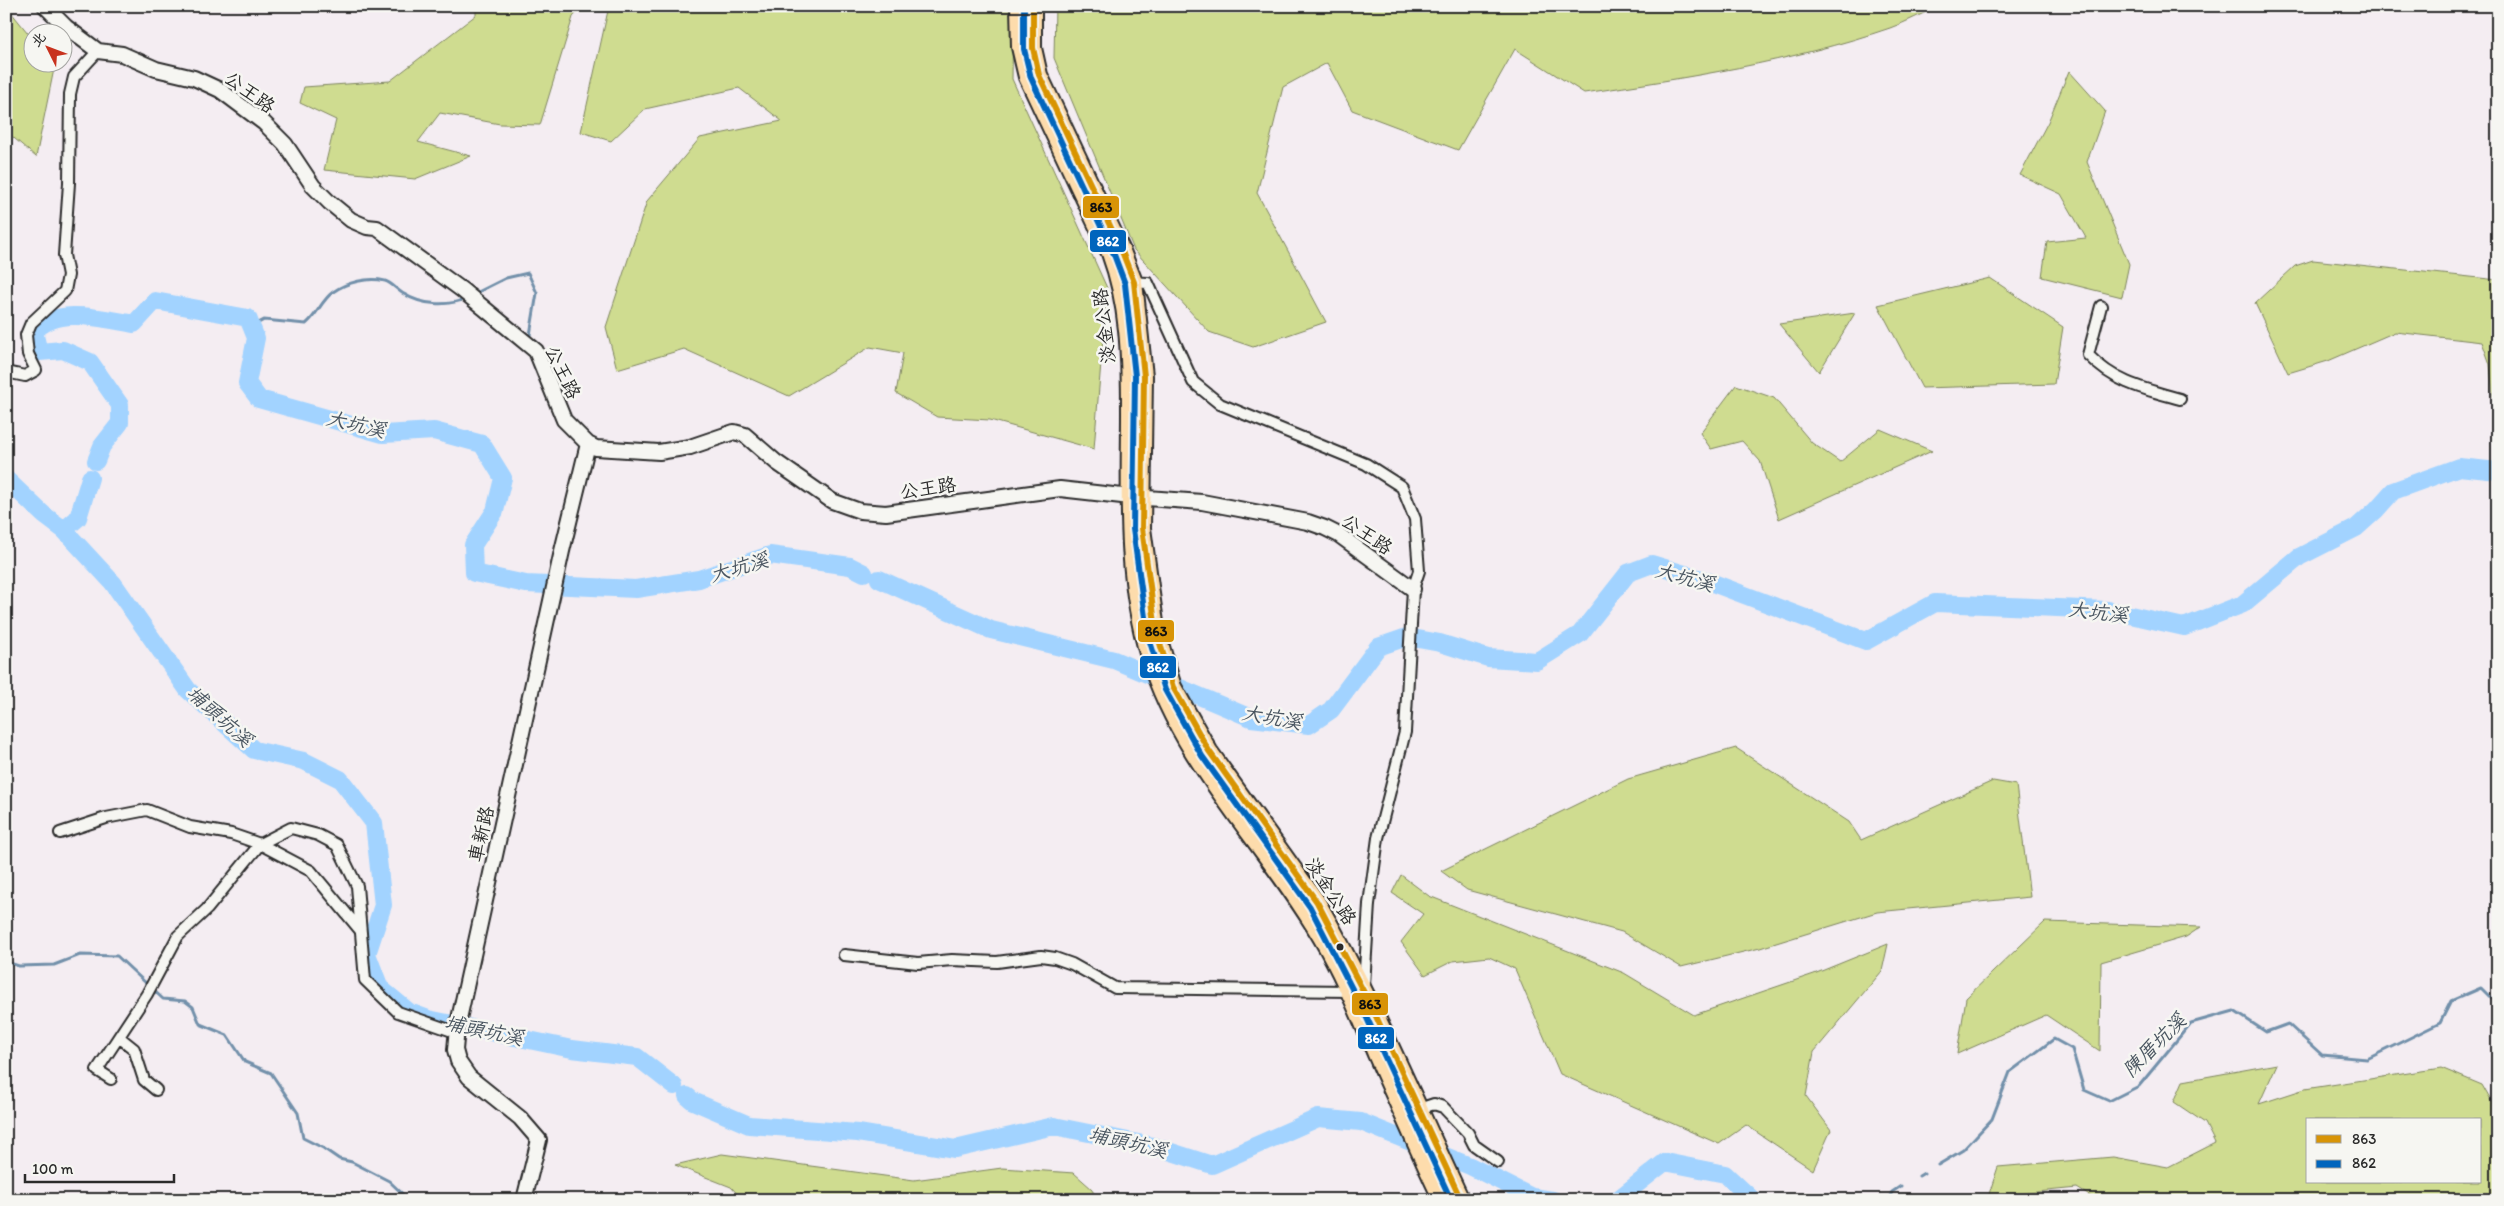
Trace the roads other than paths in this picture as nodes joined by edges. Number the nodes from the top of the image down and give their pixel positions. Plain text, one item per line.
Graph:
1 (46, 6) edge
2 (1019, 6) edge
3 (1033, 6) edge
4 (98, 51) junction
5 (1127, 282) junction
6 (2101, 306) dead end
7 (6, 372) edge
8 (2180, 399) dead end
9 (588, 444) junction
10 (1122, 496) dead end
11 (1147, 498) dead end
12 (1413, 589) junction
13 (60, 833) dead end
14 (260, 844) junction
15 (360, 930) junction
16 (844, 955) dead end
17 (1357, 989) junction
18 (457, 1030) junction
19 (119, 1037) junction
20 (111, 1079) dead end
21 (156, 1090) dead end
22 (1422, 1114) junction
23 (1498, 1162) dead end
24 (1458, 1193) edge
25 (524, 1200) edge
26 (1442, 1200) edge

1 - 4 street, 公王路
2 - 5 main road, 淡金公路
3 - 5 main road, 淡金公路
4 - 7 street
4 - 9 street, 公王路
5 - 12 street
5 - 17 main road, 淡金公路
6 - 8 street
9 - 10 street, 公王路
9 - 18 street, 車新路
11 - 12 street, 公王路
12 - 17 street
13 - 14 street
14 - 15 street
14 - 15 street
14 - 19 street
15 - 18 street
16 - 17 street
17 - 22 main road, 淡金公路
17 - 26 main road, 淡金公路
18 - 25 street, 車新路
19 - 20 street
19 - 21 street
22 - 23 street
22 - 24 main road, 淡金公路

